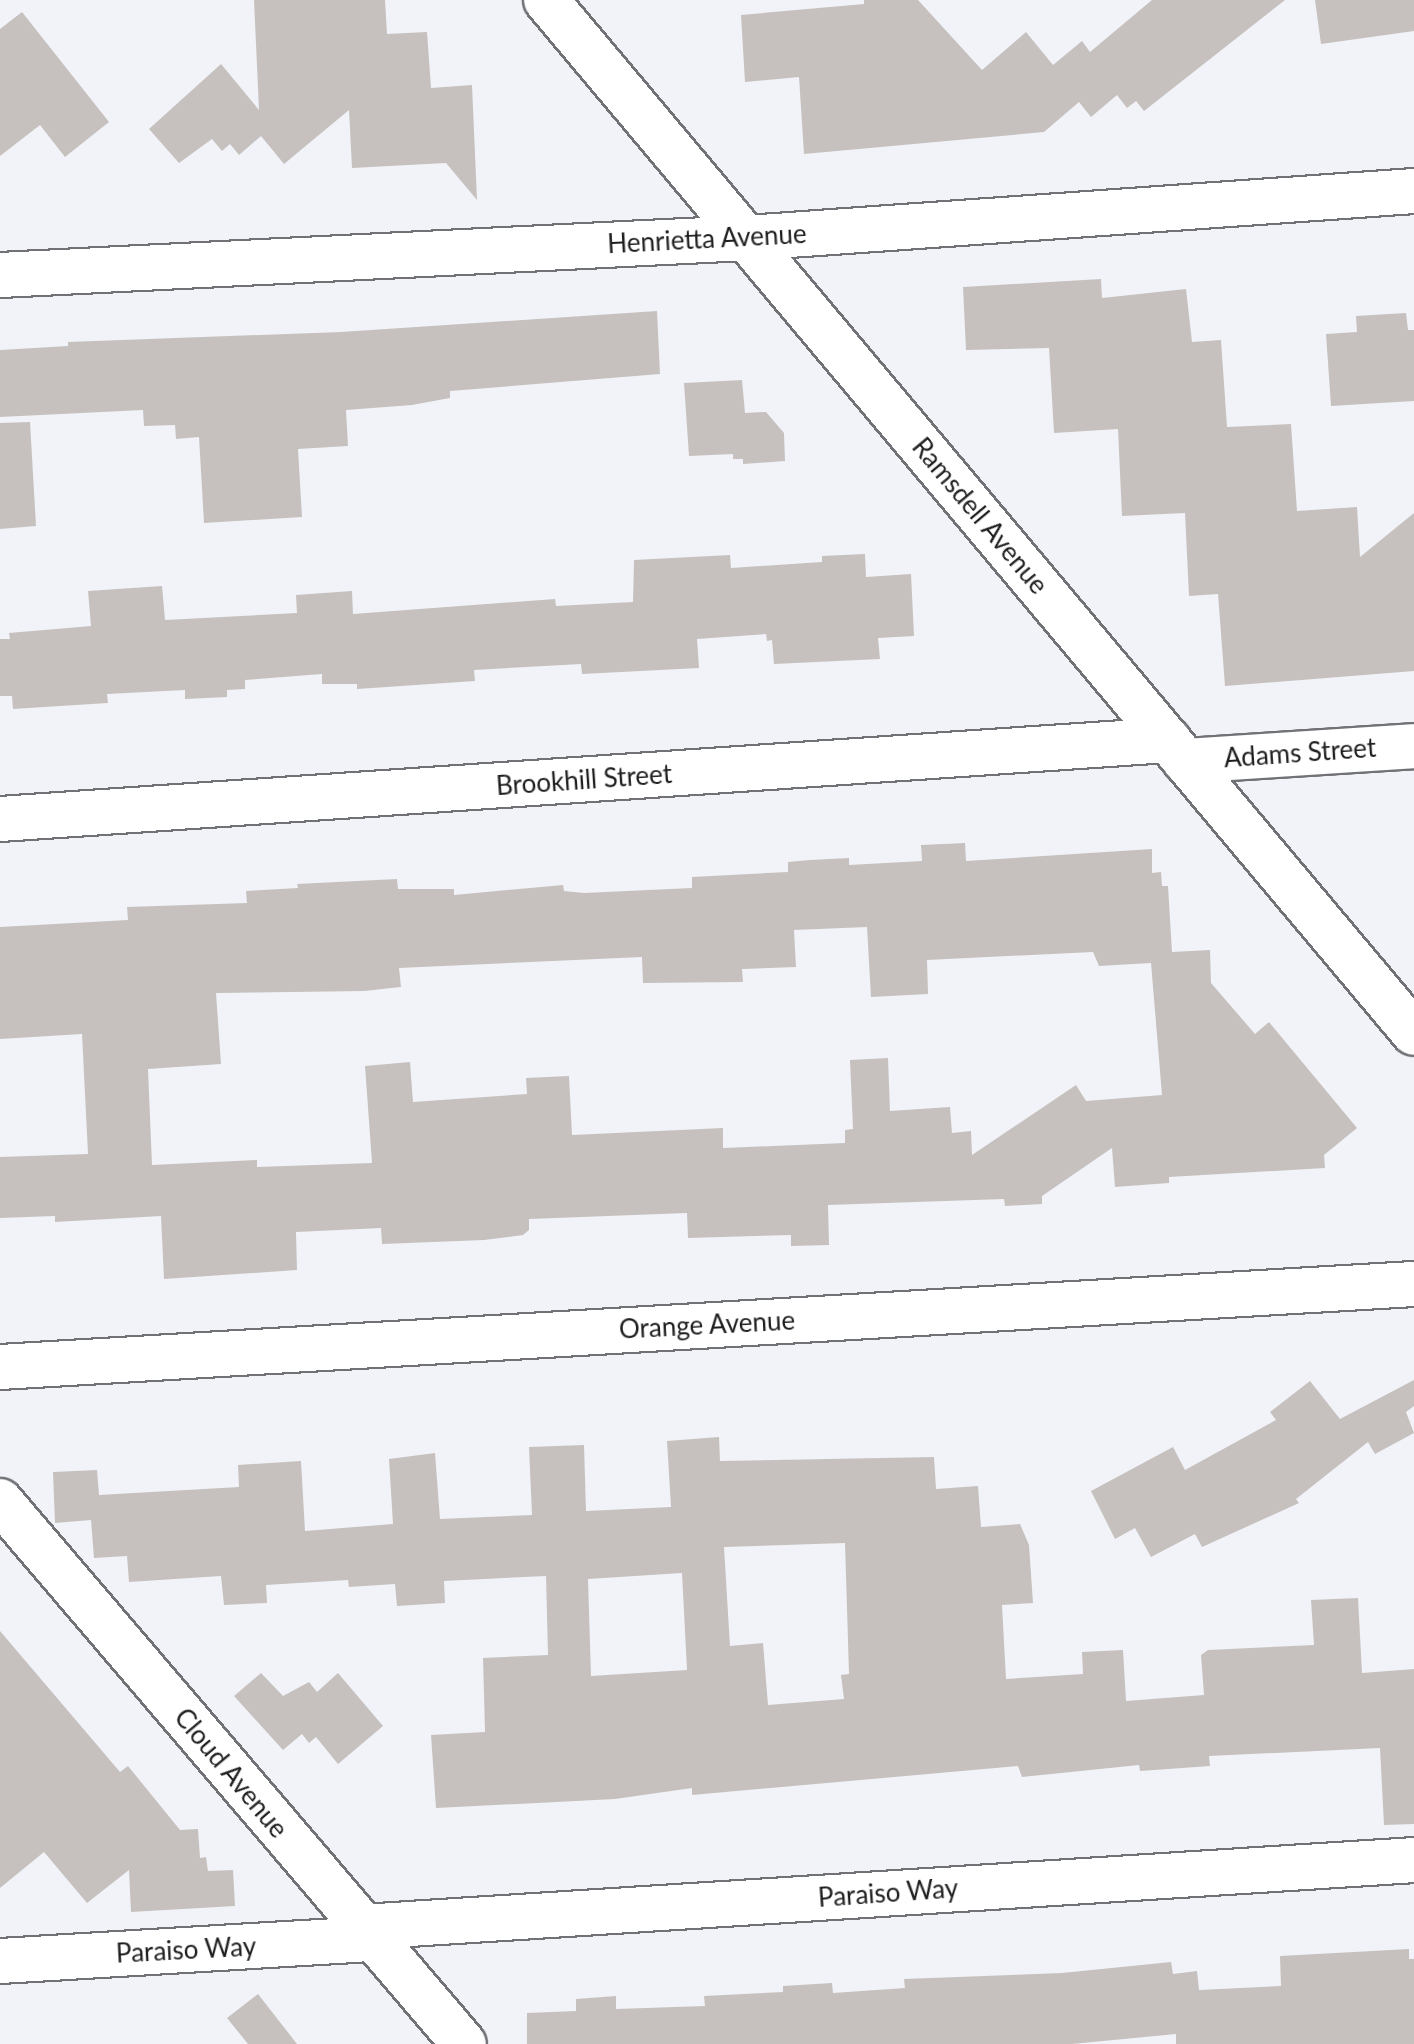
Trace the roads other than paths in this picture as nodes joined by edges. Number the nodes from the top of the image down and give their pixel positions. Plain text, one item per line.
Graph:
1 (546, 0) edge
2 (1414, 191) edge
3 (747, 238) junction
4 (0, 275) edge
5 (1414, 746) edge
6 (1177, 751) junction
7 (0, 819) edge
8 (1414, 1033) edge
9 (1414, 1284) edge
10 (0, 1367) edge
11 (0, 1501) edge
12 (1414, 1860) edge
13 (367, 1933) junction
14 (0, 1961) edge
15 (464, 2044) edge

1 - 3 street, Ramsdell Avenue
2 - 3 street, Henrietta Avenue
3 - 4 street, Henrietta Avenue
3 - 6 street, Ramsdell Avenue
5 - 6 street, Adams Street
6 - 7 street, Brookhill Street
6 - 8 street, Ramsdell Avenue
9 - 10 street, Orange Avenue
11 - 13 street, Cloud Avenue
12 - 13 street, Paraiso Way
13 - 14 street, Paraiso Way
13 - 15 street, Cloud Avenue

